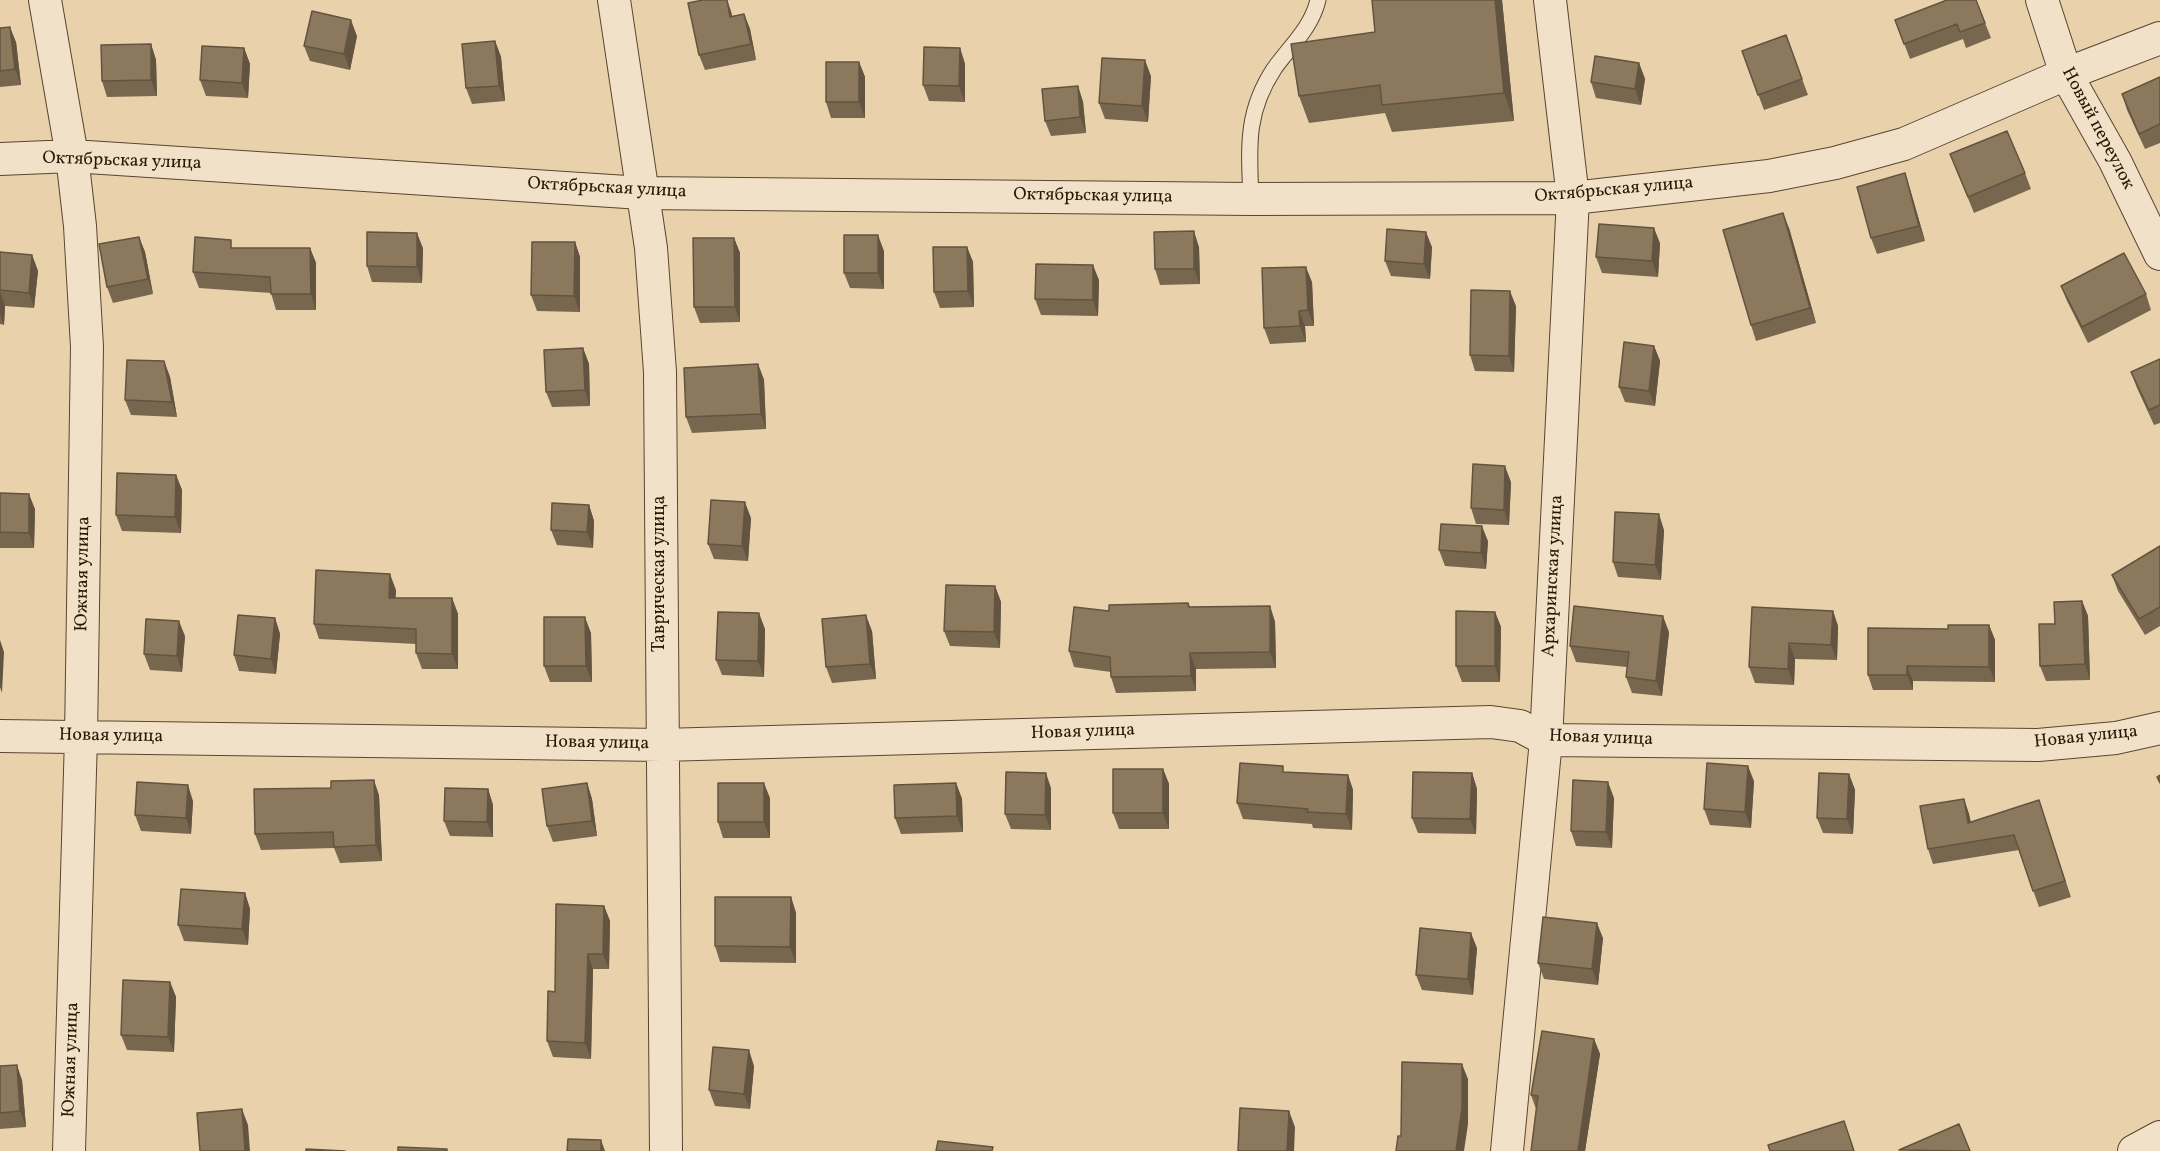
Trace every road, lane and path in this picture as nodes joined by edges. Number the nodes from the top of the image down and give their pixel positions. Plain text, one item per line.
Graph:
1 (45, 0) edge
2 (614, 0) edge
3 (1318, 0) edge
4 (1551, 0) edge
5 (2042, 0) edge
6 (2160, 38) edge
7 (2066, 74) junction
8 (72, 156) junction
9 (0, 159) edge
10 (642, 193) junction
11 (1573, 198) junction
12 (1251, 199) junction
13 (2160, 254) edge
14 (2160, 728) edge
15 (0, 736) edge
16 (81, 737) junction
17 (1546, 740) junction
18 (662, 745) junction
19 (2160, 1137) edge
20 (69, 1151) edge
21 (666, 1151) edge
22 (1507, 1151) edge
23 (2134, 1151) edge

1 - 8 street, Южная улица
2 - 10 street, Таврическая улица
3 - 12 lane
4 - 11 street, Архаринская улица
5 - 7 street, Новый переулок
6 - 7 street, Октябрьская улица
7 - 11 street, Октябрьская улица
7 - 13 street, Новый переулок
8 - 9 street, Октябрьская улица
8 - 10 street, Октябрьская улица
8 - 16 street, Южная улица
10 - 12 street, Октябрьская улица
10 - 18 street, Таврическая улица
11 - 12 street, Октябрьская улица
11 - 17 street, Архаринская улица
14 - 17 street, Новая улица
15 - 16 street, Новая улица
16 - 18 street, Новая улица
16 - 20 street, Южная улица
17 - 18 street, Новая улица
17 - 22 street, Архаринская улица
18 - 21 street, Таврическая улица
19 - 23 street

